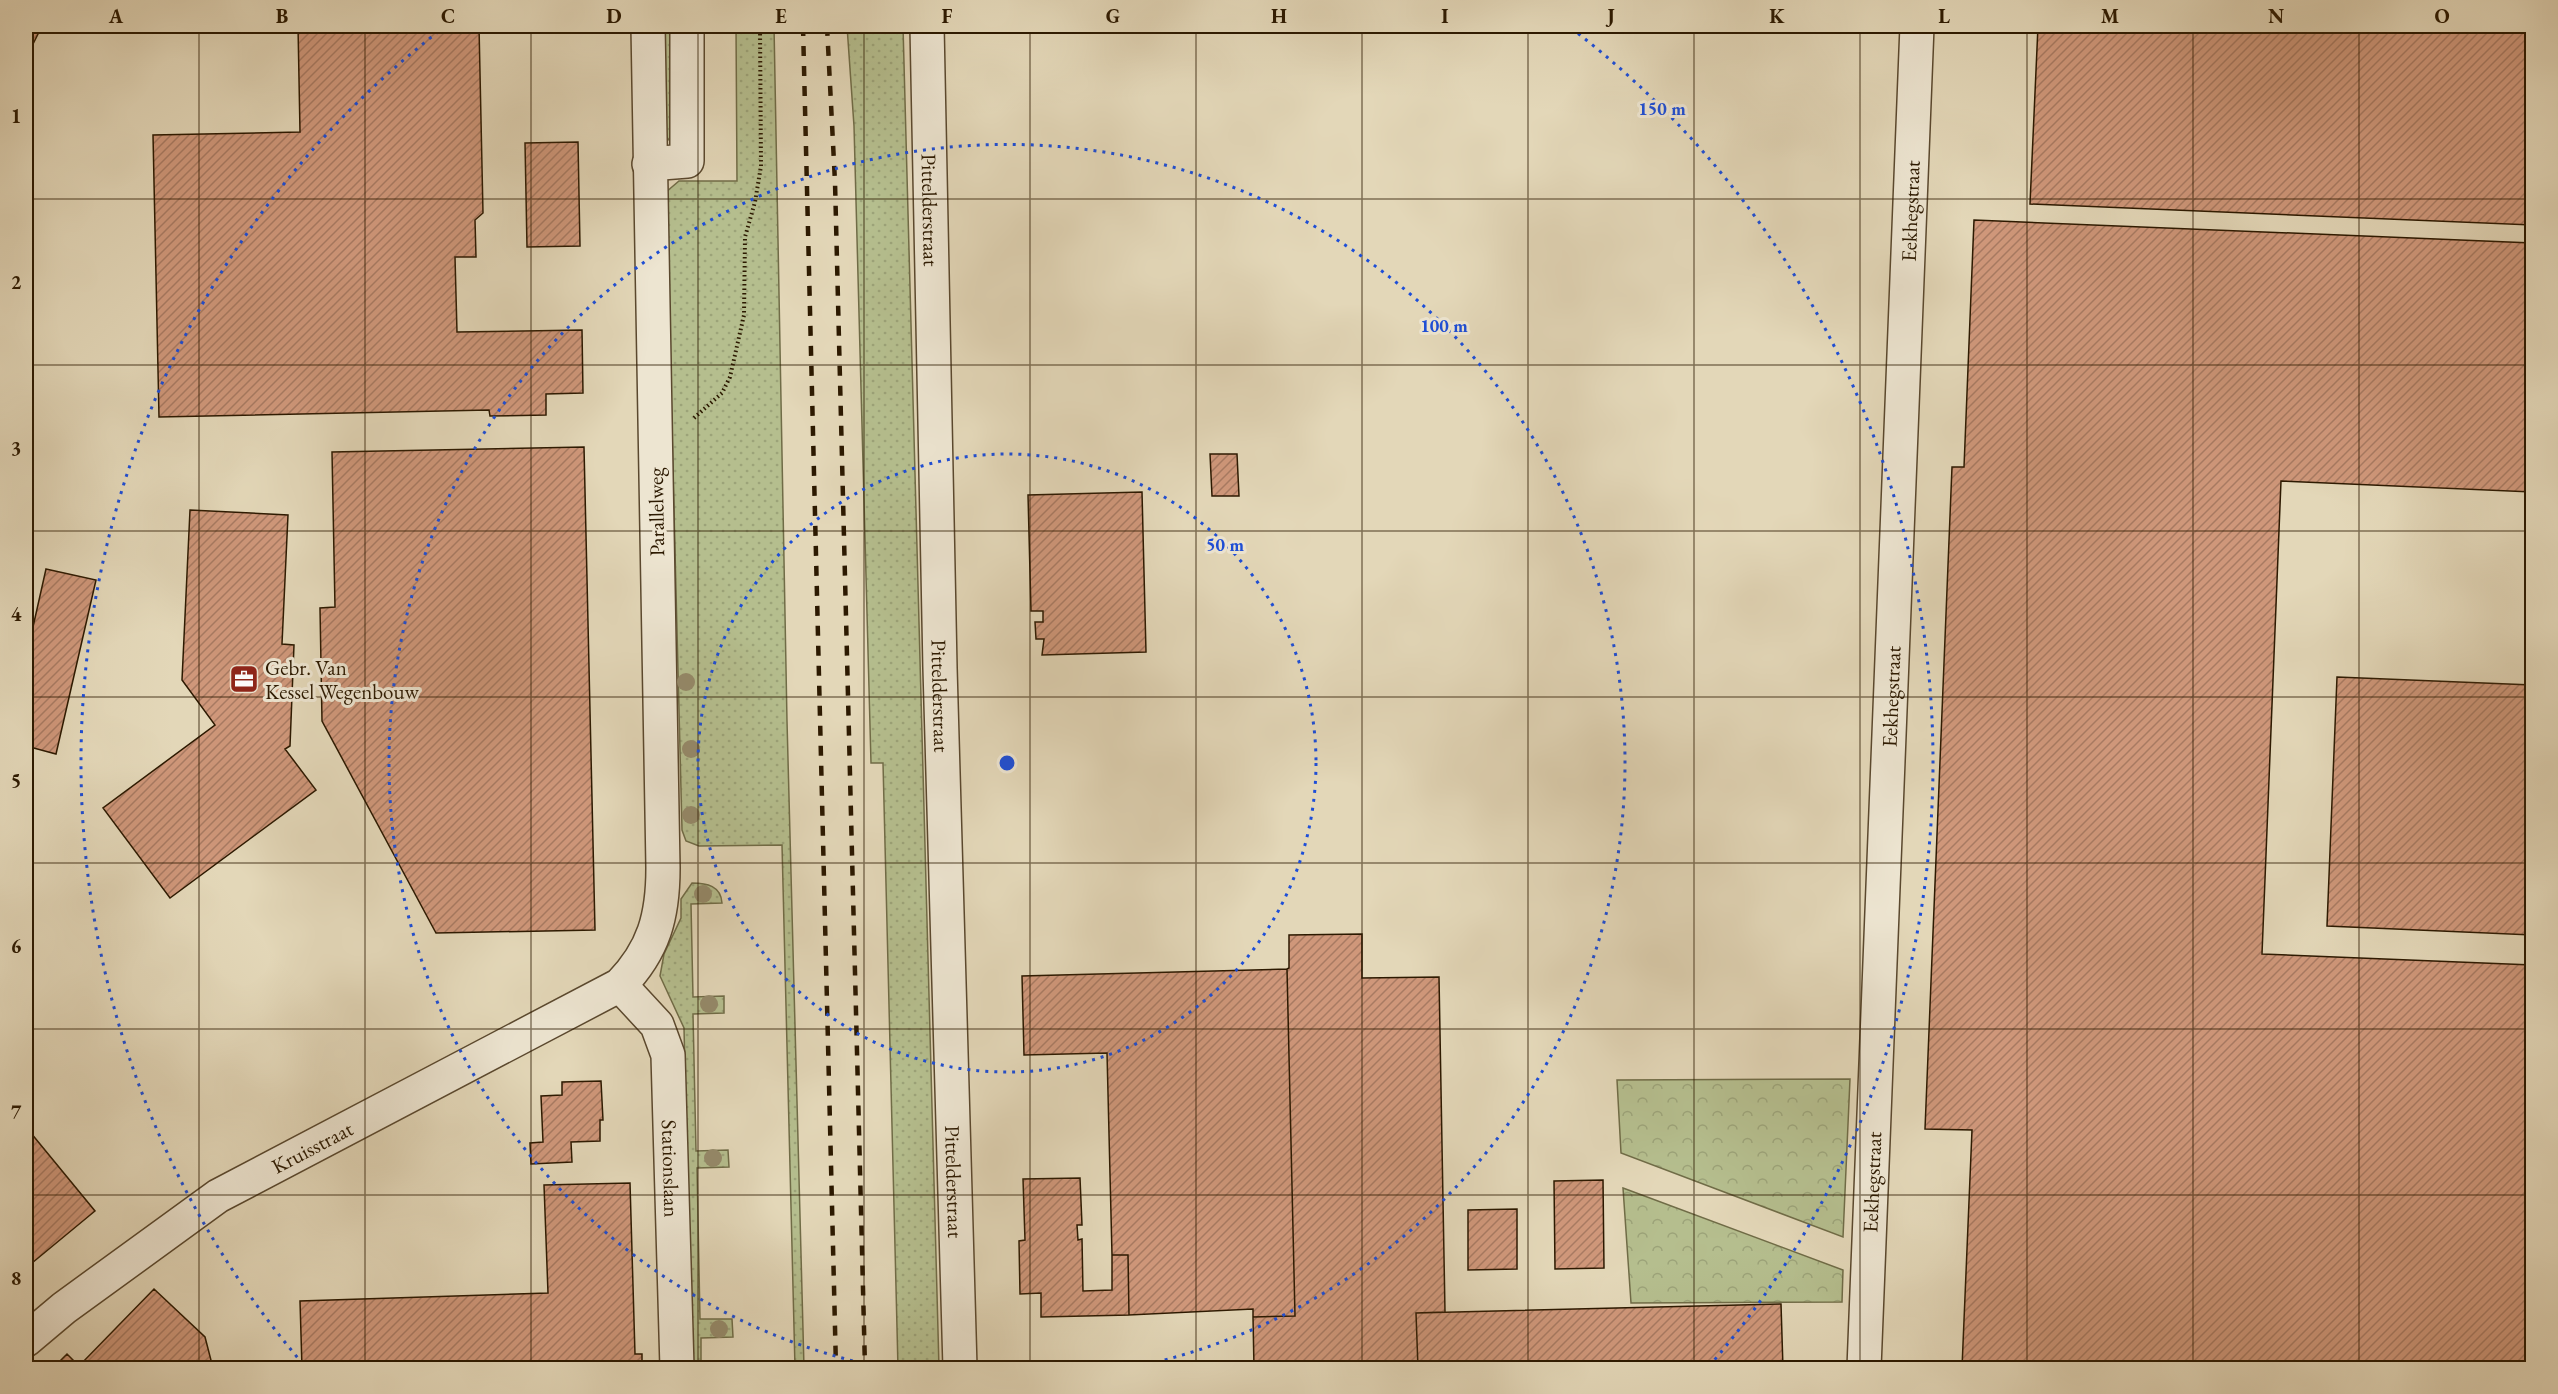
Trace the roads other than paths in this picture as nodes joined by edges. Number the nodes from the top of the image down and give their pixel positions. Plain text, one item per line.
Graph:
1 (648, 26) edge
2 (687, 26) edge
3 (927, 26) edge
4 (1917, 26) edge
5 (650, 164) junction
6 (620, 985) junction
7 (26, 1340) edge
8 (677, 1368) edge
9 (960, 1368) edge
10 (1864, 1368) edge

1 - 5 street, Parallelweg
2 - 5 street
3 - 9 street, Pittelderstraat
4 - 10 street, Eekhegstraat
5 - 6 street, Parallelweg
6 - 7 street, Kruisstraat
6 - 8 street, Stationslaan

